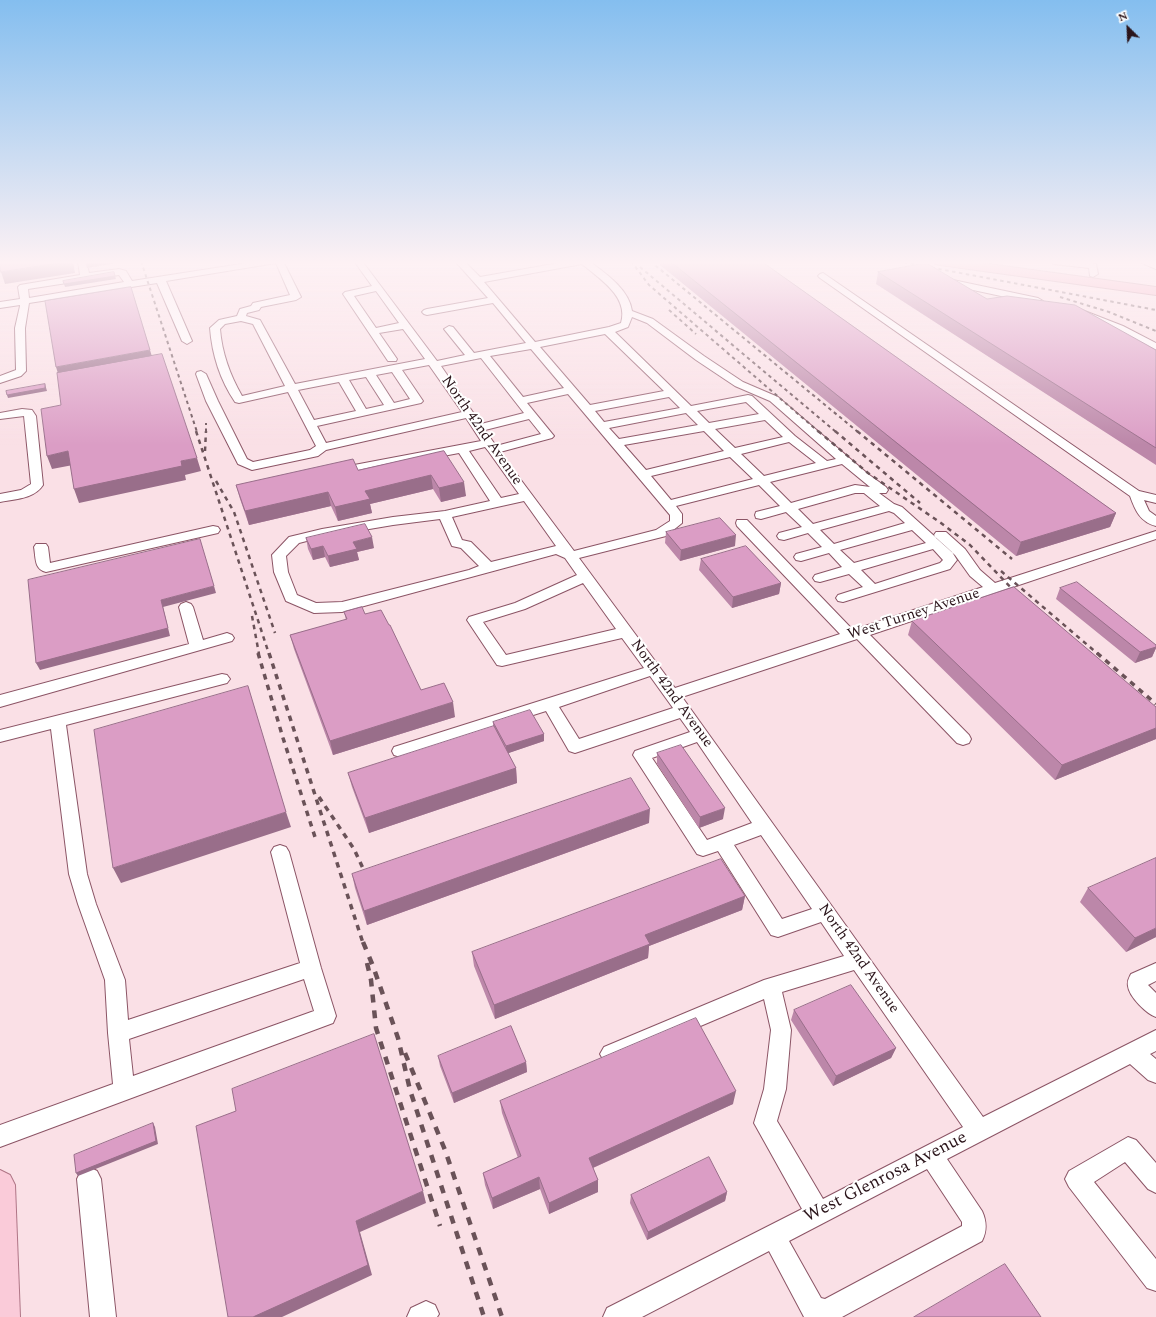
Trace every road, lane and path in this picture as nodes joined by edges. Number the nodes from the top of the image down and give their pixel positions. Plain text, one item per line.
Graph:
1 (21, 322) edge
2 (180, 322) edge
3 (221, 322) edge
4 (257, 322) edge
5 (368, 322) edge
6 (404, 322) edge
7 (514, 322) edge
8 (626, 322) edge
9 (652, 322) edge
10 (889, 322) edge
11 (1105, 322) edge
12 (406, 325) junction
13 (449, 329) dead end
14 (374, 331) junction
15 (608, 331) junction
16 (188, 340) dead end
17 (534, 345) junction
18 (1156, 347) edge
19 (484, 355) junction
20 (472, 357) junction
21 (393, 363) junction
22 (434, 363) junction
23 (369, 373) junction
24 (201, 374) dead end
25 (342, 378) junction
26 (0, 380) edge
27 (735, 381) junction
28 (291, 388) junction
29 (571, 390) junction
30 (672, 393) junction
31 (748, 398) junction
32 (239, 400) junction
33 (391, 407) junction
34 (216, 408) junction
35 (525, 408) junction
36 (587, 409) junction
37 (688, 410) junction
38 (363, 413) junction
39 (469, 414) junction
40 (0, 416) edge
41 (768, 416) junction
42 (311, 424) junction
43 (602, 426) junction
44 (705, 426) junction
45 (478, 428) junction
46 (791, 438) junction
47 (615, 442) junction
48 (491, 446) junction
49 (322, 447) junction
50 (462, 449) junction
51 (732, 453) junction
52 (844, 460) junction
53 (825, 465) junction
54 (324, 475) edge
55 (642, 475) junction
56 (761, 481) junction
57 (1135, 494) junction
58 (527, 496) junction
59 (0, 498) edge
60 (1156, 499) edge
61 (498, 503) junction
62 (668, 504) junction
63 (889, 507) junction
64 (789, 508) junction
65 (445, 515) junction
66 (761, 515) dead end
67 (1156, 522) edge
68 (742, 523) dead end
69 (914, 524) junction
70 (810, 528) junction
71 (213, 530) dead end
72 (1156, 535) edge
73 (784, 536) dead end
74 (935, 544) junction
75 (41, 547) dead end
76 (830, 548) junction
77 (571, 556) junction
78 (801, 556) dead end
79 (488, 566) junction
80 (852, 569) junction
81 (586, 577) junction
82 (820, 578) dead end
83 (872, 589) junction
84 (993, 589) junction
85 (843, 598) dead end
86 (186, 607) dead end
87 (626, 632) junction
88 (855, 634) junction
89 (227, 638) dead end
90 (197, 646) junction
91 (654, 670) junction
92 (222, 679) dead end
93 (672, 695) junction
94 (0, 701) edge
95 (550, 704) junction
96 (683, 711) junction
97 (58, 722) junction
98 (700, 735) junction
99 (0, 736) edge
100 (963, 740) dead end
101 (400, 751) dead end
102 (764, 826) junction
103 (722, 842) junction
104 (280, 852) dead end
105 (826, 912) junction
106 (859, 960) junction
107 (311, 968) junction
108 (1156, 972) edge
109 (771, 986) junction
110 (1156, 1008) edge
111 (118, 1033) junction
112 (1156, 1040) edge
113 (1132, 1052) junction
114 (593, 1062) edge
115 (1156, 1073) edge
116 (124, 1090) junction
117 (979, 1130) junction
118 (0, 1136) edge
119 (931, 1155) junction
120 (89, 1180) dead end
121 (1156, 1181) edge
122 (0, 1185) edge
123 (818, 1213) junction
124 (774, 1237) junction
125 (1156, 1279) edge
126 (4, 1317) edge
127 (103, 1317) edge
128 (616, 1317) edge

1 - 26 street
2 - 16 street
3 - 32 street
4 - 28 street
5 - 14 street
6 - 12 street, North 42nd Avenue
7 - 17 street
8 - 15 street
9 - 27 street
10 - 57 street
11 - 18 street
12 - 14 street
12 - 22 street, North 42nd Avenue
13 - 20 street
14 - 21 street
15 - 17 street
15 - 30 street
17 - 19 street
17 - 29 street
19 - 20 street
19 - 35 street
20 - 22 street
21 - 22 street
21 - 23 street
21 - 33 street
22 - 39 street, North 42nd Avenue
23 - 25 street
23 - 33 street
24 - 34 street
25 - 28 street
25 - 38 street
27 - 31 street
27 - 52 street
28 - 32 street
28 - 42 street
29 - 35 street
29 - 36 street
30 - 36 street
30 - 37 street
31 - 37 street
31 - 41 street
32 - 34 street
33 - 38 street
34 - 49 street
35 - 45 street
35 - 48 street
36 - 43 street
37 - 43 street
37 - 44 street
38 - 42 street
39 - 45 street, North 42nd Avenue
39 - 49 street
40 - 59 street
41 - 44 street
41 - 46 street
42 - 49 street
43 - 47 street
44 - 47 street
44 - 51 street
45 - 48 street, North 42nd Avenue
46 - 51 street
46 - 53 street
47 - 55 street
48 - 50 street
48 - 58 street, North 42nd Avenue
50 - 54 street
50 - 61 street
51 - 55 street
51 - 56 street
52 - 53 street
52 - 84 street
53 - 56 street
55 - 62 street
56 - 62 street
56 - 64 street
57 - 60 street
57 - 67 street
58 - 61 street
58 - 77 street, North 42nd Avenue
61 - 65 street
62 - 77 street
63 - 64 street
63 - 69 street
63 - 70 street
64 - 66 street
64 - 70 street
65 - 79 street
65 - 79 street
68 - 88 street
69 - 74 street
69 - 76 street
70 - 73 street
70 - 76 street
71 - 75 street
72 - 84 street, West Turney Avenue
74 - 80 street
74 - 83 street
76 - 78 street
76 - 80 street
77 - 79 street
77 - 81 street, North 42nd Avenue
80 - 82 street
80 - 83 street
81 - 87 street, North 42nd Avenue
81 - 87 street
83 - 85 street
84 - 88 street, West Turney Avenue
86 - 90 street
87 - 91 street, North 42nd Avenue
88 - 93 street, West Turney Avenue
88 - 100 street
89 - 90 street
90 - 94 street
91 - 93 street, North 42nd Avenue
91 - 95 street
92 - 97 street
93 - 96 street, North 42nd Avenue
95 - 96 street
95 - 101 street
96 - 98 street, North 42nd Avenue
97 - 99 street
97 - 111 street
98 - 102 street, North 42nd Avenue
98 - 103 street
102 - 103 street
102 - 105 street, North 42nd Avenue
103 - 105 street
104 - 107 street
105 - 106 street, North 42nd Avenue
106 - 109 street
106 - 117 street, North 42nd Avenue
107 - 111 street
107 - 116 street
108 - 110 street
109 - 114 street
109 - 123 street
111 - 116 street
112 - 113 street, West Glenrosa Avenue
113 - 115 street
113 - 117 street, West Glenrosa Avenue
116 - 118 street
117 - 119 street, West Glenrosa Avenue
119 - 123 street, West Glenrosa Avenue
119 - 124 street
120 - 127 street
121 - 125 street
122 - 126 main road
123 - 124 street, West Glenrosa Avenue
124 - 128 street, West Glenrosa Avenue

